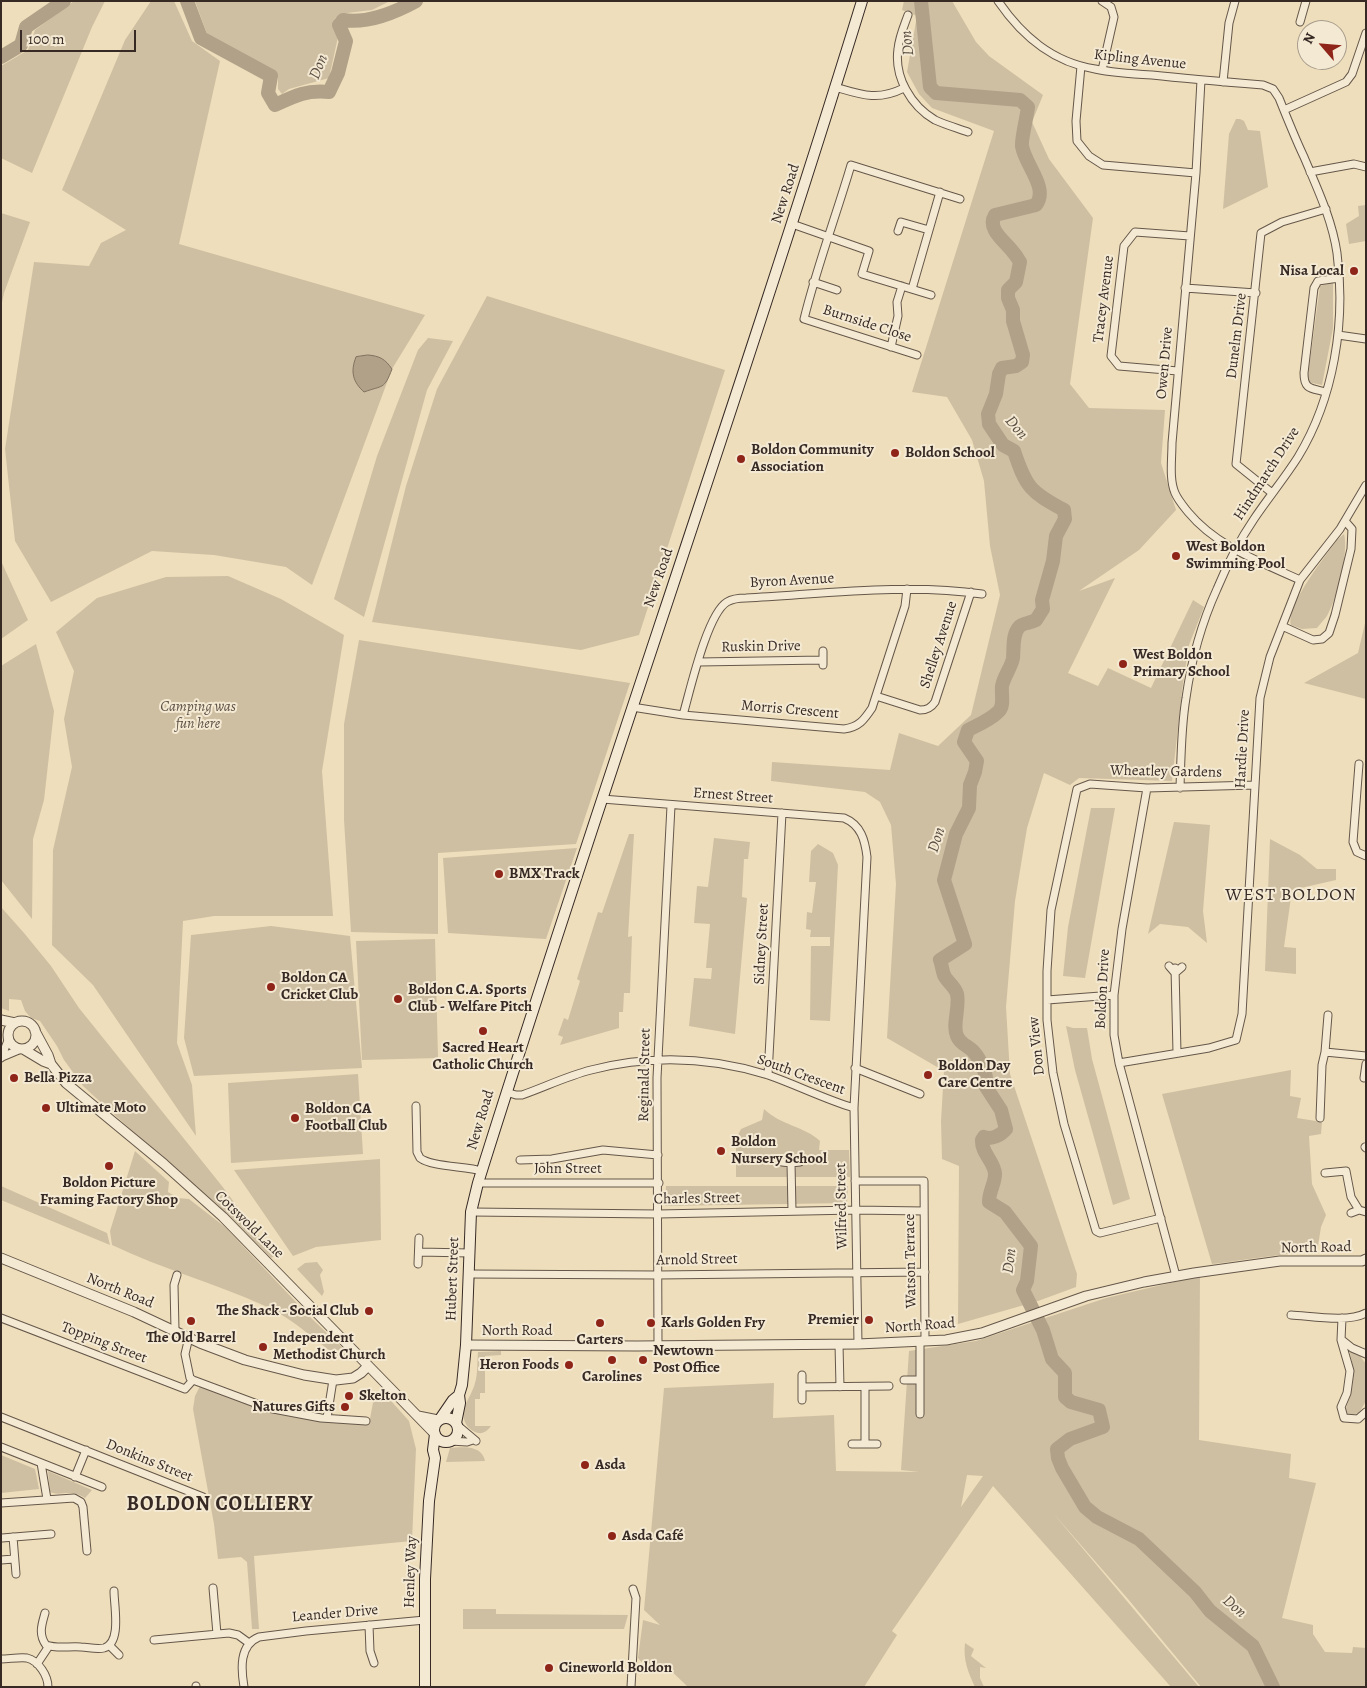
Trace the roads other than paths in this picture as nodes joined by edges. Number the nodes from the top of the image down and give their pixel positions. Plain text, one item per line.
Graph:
1 (862, 1) edge
2 (998, 1) edge
3 (1235, 1) edge
4 (1306, 1) edge
5 (1107, 2) edge
6 (908, 16) dead end
7 (1301, 20) edge
8 (1366, 33) edge
9 (1081, 66) junction
10 (1102, 70) junction
11 (1201, 80) junction
12 (1223, 82) junction
13 (835, 87) junction
14 (904, 88) junction
15 (1273, 89) joint
16 (1284, 110) junction
17 (968, 132) dead end
18 (1366, 167) edge
19 (1310, 172) junction
20 (1196, 173) junction
21 (940, 192) junction
22 (960, 199) dead end
23 (1326, 209) junction
24 (792, 224) junction
25 (928, 230) junction
26 (898, 231) dead end
27 (1190, 236) junction
28 (828, 237) junction
29 (1339, 278) junction
30 (813, 282) junction
31 (902, 286) junction
32 (1185, 288) junction
33 (912, 289) junction
34 (837, 290) dead end
35 (1256, 294) junction
36 (931, 295) dead end
37 (1338, 335) junction
38 (1366, 339) edge
39 (891, 346) junction
40 (917, 355) dead end
41 (1178, 371) junction
42 (1326, 392) junction
43 (1366, 485) edge
44 (1272, 493) junction
45 (1345, 521) junction
46 (1235, 550) junction
47 (1300, 580) junction
48 (907, 589) junction
49 (970, 592) junction
50 (982, 594) dead end
51 (1282, 626) junction
52 (824, 651) dead end
53 (698, 662) junction
54 (876, 696) junction
55 (632, 707) junction
56 (683, 715) junction
57 (1359, 764) dead end
58 (1255, 785) junction
59 (1077, 788) joint
60 (1147, 788) junction
61 (1180, 788) junction
62 (602, 800) junction
63 (671, 806) junction
64 (782, 814) junction
65 (859, 828) joint
66 (1366, 856) edge
67 (1175, 969) dead end
68 (1114, 995) junction
69 (1047, 1000) junction
70 (1328, 1015) dead end
71 (1, 1020) edge
72 (15, 1023) junction
73 (35, 1031) junction
74 (6, 1035) edge
75 (22, 1049) junction
76 (1325, 1052) junction
77 (1177, 1053) junction
78 (1366, 1056) edge
79 (2, 1057) edge
80 (658, 1059) junction
81 (1119, 1063) junction
82 (51, 1064) junction
83 (1366, 1064) edge
84 (855, 1068) junction
85 (768, 1075) junction
86 (1364, 1078) dead end
87 (506, 1092) junction
88 (920, 1094) dead end
89 (416, 1106) dead end
90 (854, 1108) junction
91 (1320, 1118) dead end
92 (658, 1155) junction
93 (520, 1160) dead end
94 (782, 1162) dead end
95 (800, 1162) dead end
96 (791, 1163) junction
97 (482, 1168) junction
98 (1324, 1173) dead end
99 (855, 1181) junction
100 (478, 1183) junction
101 (659, 1183) junction
102 (855, 1210) junction
103 (792, 1211) junction
104 (924, 1211) junction
105 (1362, 1211) edge
106 (471, 1212) junction
107 (1351, 1213) dead end
108 (658, 1214) junction
109 (1161, 1218) junction
110 (419, 1238) dead end
111 (418, 1252) junction
112 (470, 1253) junction
113 (1, 1258) edge
114 (1366, 1258) edge
115 (418, 1264) dead end
116 (856, 1272) junction
117 (925, 1272) junction
118 (469, 1274) junction
119 (177, 1275) dead end
120 (658, 1275) junction
121 (1176, 1276) junction
122 (1366, 1313) edge
123 (1291, 1315) dead end
124 (1, 1318) edge
125 (1342, 1318) junction
126 (175, 1330) junction
127 (189, 1337) junction
128 (1341, 1340) junction
129 (922, 1342) junction
130 (840, 1344) junction
131 (858, 1344) junction
132 (466, 1345) junction
133 (658, 1345) junction
134 (1366, 1354) edge
135 (368, 1366) junction
136 (802, 1375) dead end
137 (193, 1380) junction
138 (334, 1380) junction
139 (904, 1380) dead end
140 (920, 1380) junction
141 (889, 1386) dead end
142 (802, 1387) junction
143 (840, 1387) junction
144 (865, 1387) junction
145 (459, 1395) junction
146 (802, 1400) dead end
147 (1366, 1412) edge
148 (920, 1414) dead end
149 (418, 1416) junction
150 (1, 1417) edge
151 (327, 1418) junction
152 (439, 1420) junction
153 (366, 1421) dead end
154 (457, 1424) junction
155 (435, 1434) junction
156 (448, 1441) junction
157 (852, 1444) dead end
158 (865, 1444) junction
159 (877, 1444) dead end
160 (1, 1447) edge
161 (86, 1450) junction
162 (435, 1458) junction
163 (41, 1463) junction
164 (75, 1477) junction
165 (102, 1487) dead end
166 (203, 1497) dead end
167 (47, 1499) junction
168 (1, 1503) edge
169 (51, 1534) dead end
170 (13, 1537) junction
171 (2, 1538) edge
172 (87, 1551) dead end
173 (14, 1559) junction
174 (1, 1560) edge
175 (16, 1574) dead end
176 (213, 1588) dead end
177 (632, 1589) dead end
178 (114, 1591) dead end
179 (45, 1613) dead end
180 (425, 1620) junction
181 (369, 1625) junction
182 (217, 1634) junction
183 (154, 1640) dead end
184 (249, 1643) junction
185 (109, 1645) junction
186 (49, 1646) junction
187 (119, 1655) dead end
188 (1, 1659) edge
189 (374, 1663) dead end
190 (37, 1664) junction
191 (48, 1687) edge
192 (244, 1687) edge
193 (425, 1687) edge
194 (631, 1687) edge

1 - 13 main road, New Road
2 - 9 street, Kipling Avenue
3 - 12 street
4 - 7 street
5 - 10 street
6 - 14 street
8 - 16 street
9 - 10 street, Kipling Avenue
9 - 20 street
10 - 11 street, Kipling Avenue
11 - 12 street, Kipling Avenue
11 - 20 street, Owen Drive
12 - 15 street, Kipling Avenue
13 - 14 street
13 - 24 main road, New Road
14 - 17 street
15 - 16 street, Hindmarch Drive
16 - 19 street, Hindmarch Drive
18 - 19 street
19 - 23 street, Hindmarch Drive
20 - 27 street, Owen Drive
21 - 22 street
21 - 25 street
21 - 28 street, Burnside Close
23 - 29 street, Hindmarch Drive
23 - 35 street, Dunelm Drive
24 - 28 street
24 - 55 main road, New Road
25 - 26 street
25 - 33 street
27 - 32 street, Owen Drive
27 - 41 street, Tracey Avenue
28 - 30 street, Burnside Close
28 - 31 street
29 - 37 street, Hindmarch Drive
29 - 42 street
30 - 34 street
30 - 39 street, Burnside Close
31 - 33 street
31 - 39 street
32 - 35 street
32 - 41 street, Owen Drive
33 - 36 street
35 - 44 street, Dunelm Drive
37 - 38 street
37 - 42 street, Hindmarch Drive
39 - 40 street, Burnside Close
41 - 46 street, Owen Drive
42 - 44 street, Hindmarch Drive
43 - 45 street, Hardie Drive
44 - 46 street, Hindmarch Drive
45 - 47 street, Hardie Drive
45 - 51 street
46 - 47 street, Owen Drive
46 - 61 street, Hindmarch Drive
47 - 51 street, Hardie Drive
48 - 49 street, Byron Avenue
48 - 53 street, Byron Avenue
48 - 54 street, Morris Crescent
49 - 50 street, Byron Avenue
49 - 54 street, Shelley Avenue
51 - 58 street, Hardie Drive
52 - 53 street, Ruskin Drive
53 - 56 street, Byron Avenue
54 - 56 street, Morris Crescent
55 - 56 street, Morris Crescent
55 - 62 main road, New Road
57 - 66 street
58 - 61 street, Wheatley Gardens
58 - 77 street, Hardie Drive
59 - 60 street, Wheatley Gardens
59 - 69 street, Don View
60 - 61 street, Wheatley Gardens
60 - 68 street, Boldon Drive
62 - 63 street, Ernest Street
62 - 87 main road, New Road
63 - 64 street, Ernest Street
63 - 80 street, Reginald Street
64 - 65 street, Ernest Street
64 - 85 street, Sidney Street
65 - 84 street, Wilfred Street
67 - 77 street
68 - 69 street
68 - 81 street, Boldon Drive
69 - 109 street, Don View
70 - 76 street
71 - 72 street
72 - 73 street
72 - 74 street
73 - 75 street
73 - 82 street, Cotswold Lane
74 - 75 street
74 - 79 street
75 - 79 street
75 - 82 street, Cotswold Lane
76 - 78 street
76 - 91 street
77 - 81 street
80 - 85 street, South Crescent
80 - 87 street, South Crescent
80 - 92 street, Reginald Street
81 - 109 street, Boldon Drive
82 - 135 street, Cotswold Lane
83 - 86 street
84 - 88 street
84 - 90 street, Wilfred Street
85 - 90 street, South Crescent
87 - 97 main road, New Road
89 - 97 street
90 - 99 street, Wilfred Street
92 - 93 street
92 - 101 street, Reginald Street
94 - 96 street
95 - 96 street
96 - 103 street
97 - 100 main road, Hubert Street
98 - 105 street
99 - 102 street, Wilfred Street
99 - 104 street, Watson Terrace
100 - 101 street, John Street
100 - 106 main road, Hubert Street
101 - 108 street, Reginald Street
102 - 103 street, Charles Street
102 - 104 street, Charles Street
102 - 116 street, Wilfred Street
103 - 108 street, Charles Street
104 - 117 street, Watson Terrace
105 - 107 street
106 - 108 street, Charles Street
106 - 112 main road, Hubert Street
108 - 120 street, Reginald Street
109 - 121 street, Boldon Drive
110 - 111 street
111 - 112 street
111 - 115 street
112 - 118 main road, Hubert Street
113 - 126 street, North Road
114 - 121 street, North Road
116 - 117 street, Arnold Street
116 - 120 street, Arnold Street
116 - 131 street, Wilfred Street
117 - 129 street, Watson Terrace
118 - 120 street, Arnold Street
118 - 132 main road, Hubert Street
119 - 126 street
120 - 133 street, Reginald Street
121 - 129 street, North Road
122 - 125 street
123 - 125 street
124 - 137 street, Topping Street
125 - 128 street
126 - 127 street, North Road
127 - 137 street
127 - 138 street, North Road
128 - 134 street
128 - 147 street
129 - 131 street, North Road
129 - 140 street, Watson Terrace
130 - 131 street, North Road
130 - 133 street, North Road
130 - 143 street
132 - 133 street, North Road
132 - 145 main road, Hubert Street
135 - 138 street, North Road
135 - 149 street, Cotswold Lane
136 - 142 street
137 - 151 street
138 - 151 street
139 - 140 street
140 - 148 street, Watson Terrace
141 - 144 street
142 - 143 street
142 - 146 street
143 - 144 street
144 - 158 street
145 - 152 main road, Hubert Street
145 - 154 main road, Hubert Street
149 - 152 street
149 - 155 street, Cotswold Lane
150 - 161 street, Donkins Street
151 - 153 street
152 - 154 main road
152 - 155 main road
154 - 156 main road
154 - 156 street
155 - 156 main road
155 - 162 main road, Henley Way
156 - 162 main road, Henley Way
157 - 158 street
158 - 159 street
160 - 163 street
161 - 164 street, Donkins Street
161 - 166 street, Donkins Street
162 - 180 main road, Henley Way
163 - 164 street
163 - 167 street
164 - 165 street
167 - 168 street
167 - 172 street
169 - 170 street
170 - 171 street
170 - 173 street
173 - 174 street
173 - 175 street
176 - 182 street
177 - 194 street
178 - 185 street
179 - 186 street
180 - 181 street, Leander Drive
180 - 193 main road, Henley Way
181 - 184 street, Leander Drive
181 - 189 street
182 - 183 street
182 - 184 street
184 - 192 street
185 - 186 street
185 - 187 street
186 - 190 street
188 - 190 street
190 - 191 street

